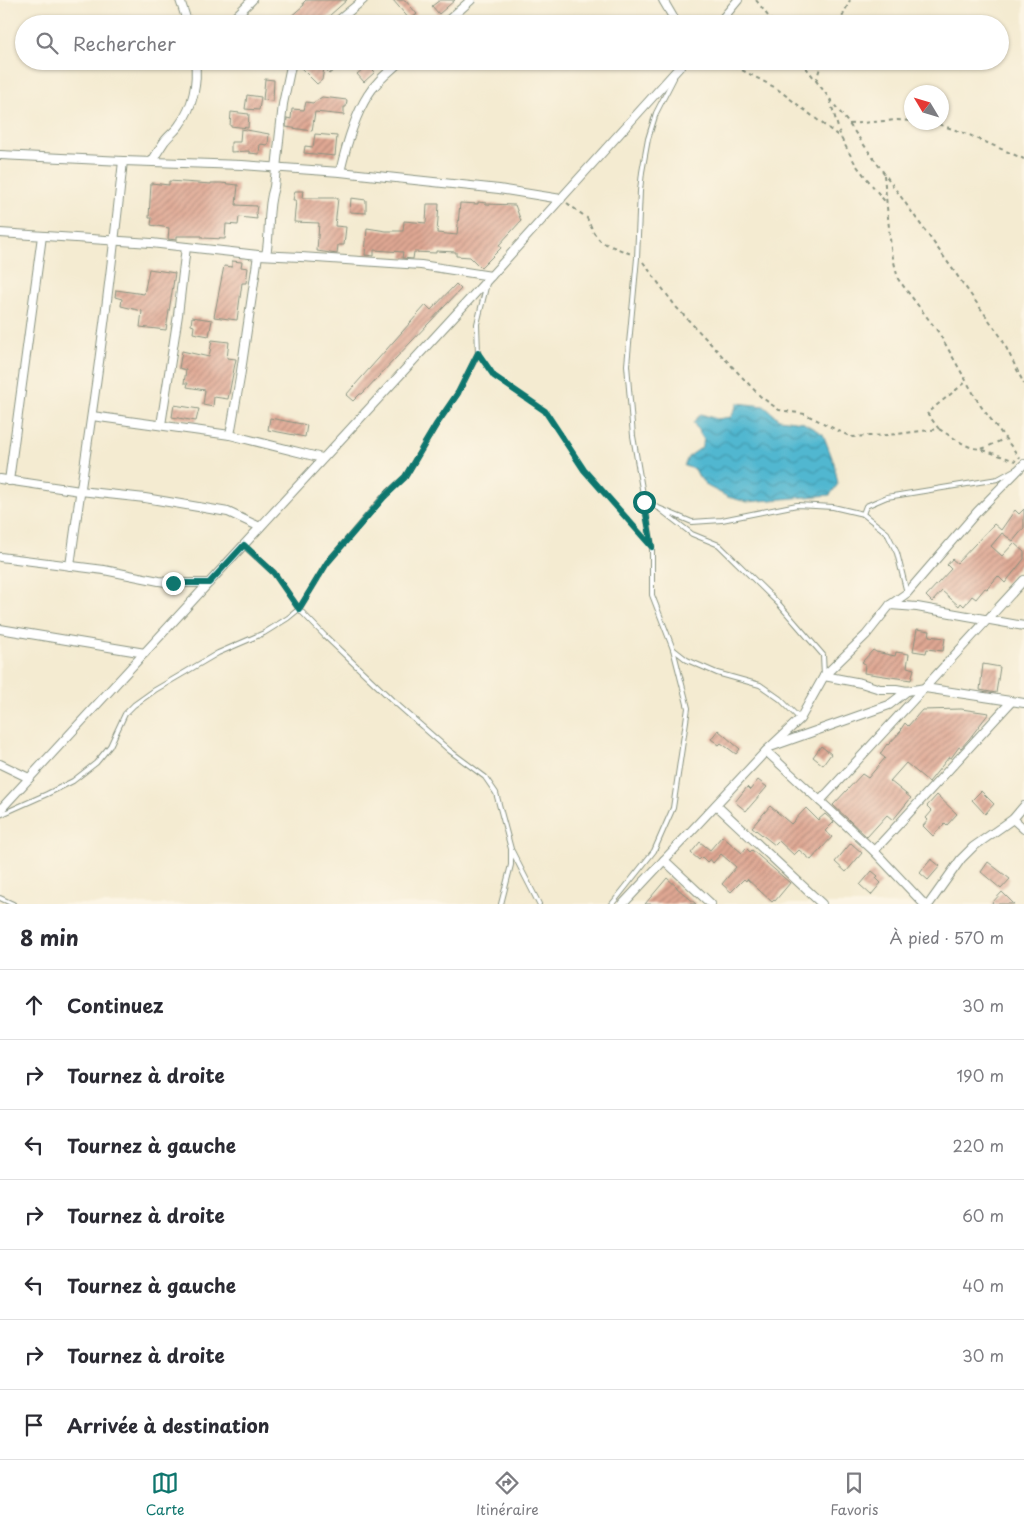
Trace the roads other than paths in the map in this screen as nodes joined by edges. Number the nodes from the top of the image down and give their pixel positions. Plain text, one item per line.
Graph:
1 (180, 0) edge
2 (252, 0) edge
3 (363, 0) edge
4 (471, 0) edge
5 (663, 0) edge
6 (738, 0) edge
7 (185, 15) edge
8 (237, 15) edge
9 (345, 15) edge
10 (454, 15) edge
11 (672, 15) edge
12 (726, 15) edge
13 (197, 70) edge
14 (290, 70) edge
15 (391, 70) edge
16 (676, 70) edge
17 (677, 70) edge
18 (0, 155) edge
19 (123, 161) junction
20 (152, 161) junction
21 (275, 167) junction
22 (340, 172) junction
23 (561, 199) junction
24 (0, 233) edge
25 (42, 236) junction
26 (115, 240) junction
27 (186, 247) junction
28 (262, 255) junction
29 (490, 277) junction
30 (92, 416) junction
31 (161, 426) junction
32 (230, 435) junction
33 (322, 458) junction
34 (1024, 464) edge
35 (0, 479) edge
36 (9, 480) junction
37 (80, 491) junction
38 (644, 502) junction
39 (655, 506) junction
40 (863, 514) junction
41 (260, 527) junction
42 (244, 545) junction
43 (0, 557) edge
44 (70, 566) junction
45 (1024, 580) edge
46 (209, 583) junction
47 (907, 593) junction
48 (890, 604) junction
49 (917, 607) junction
50 (299, 609) junction
51 (988, 620) junction
52 (1024, 626) edge
53 (0, 630) edge
54 (673, 649) junction
55 (145, 654) junction
56 (824, 676) junction
57 (925, 688) junction
58 (907, 691) junction
59 (1011, 702) junction
60 (1024, 703) edge
61 (800, 718) junction
62 (768, 749) junction
63 (0, 764) edge
64 (29, 778) junction
65 (820, 801) junction
66 (716, 805) junction
67 (1024, 806) edge
68 (0, 810) edge
69 (0, 815) edge
70 (1013, 819) junction
71 (1024, 829) edge
72 (511, 848) junction
73 (874, 851) junction
74 (664, 860) junction
75 (0, 898) edge
76 (13, 904) edge
77 (501, 904) edge
78 (539, 904) edge
79 (612, 904) edge
80 (623, 904) edge
81 (712, 904) edge
82 (821, 904) edge
83 (924, 904) edge
84 (929, 904) edge

1 - 7 street
2 - 8 street
3 - 9 street
4 - 10 street
5 - 11 street
6 - 12 street
13 - 20 street
14 - 21 street
15 - 22 street
16 - 23 street
17 - 38 lane
18 - 19 street
19 - 20 street
19 - 26 street
20 - 21 street
21 - 22 street
21 - 28 street
22 - 23 street
23 - 29 street
24 - 25 street
25 - 26 street
25 - 36 street
26 - 27 street
26 - 30 street
27 - 28 street
27 - 31 street
28 - 29 street
28 - 32 street
29 - 33 street
29 - 50 lane
30 - 31 street
30 - 37 street
31 - 32 street
32 - 33 street
33 - 41 street
34 - 40 lane
34 - 47 street
35 - 36 street
36 - 37 street
37 - 41 street
37 - 44 street
38 - 39 lane
38 - 54 lane
39 - 40 lane
39 - 56 lane
40 - 47 lane
41 - 42 street
42 - 46 street
42 - 50 lane
43 - 44 street
44 - 46 street
45 - 51 street
46 - 55 street
47 - 48 street
47 - 49 street
48 - 49 street
48 - 56 street
49 - 51 street
50 - 69 lane
50 - 72 lane
51 - 52 street
51 - 57 street
53 - 55 street
54 - 61 lane
54 - 79 lane
55 - 64 street
56 - 58 street
56 - 61 street
57 - 58 street
57 - 59 street
57 - 65 street
58 - 62 street
59 - 60 street
59 - 73 street
61 - 62 street
62 - 65 street
62 - 66 street
63 - 64 street
64 - 68 street
65 - 73 street
66 - 74 street
66 - 82 street
67 - 70 street
70 - 71 street
70 - 84 street
72 - 77 lane
72 - 78 lane
73 - 83 street
74 - 80 street
74 - 81 street
75 - 76 lane

